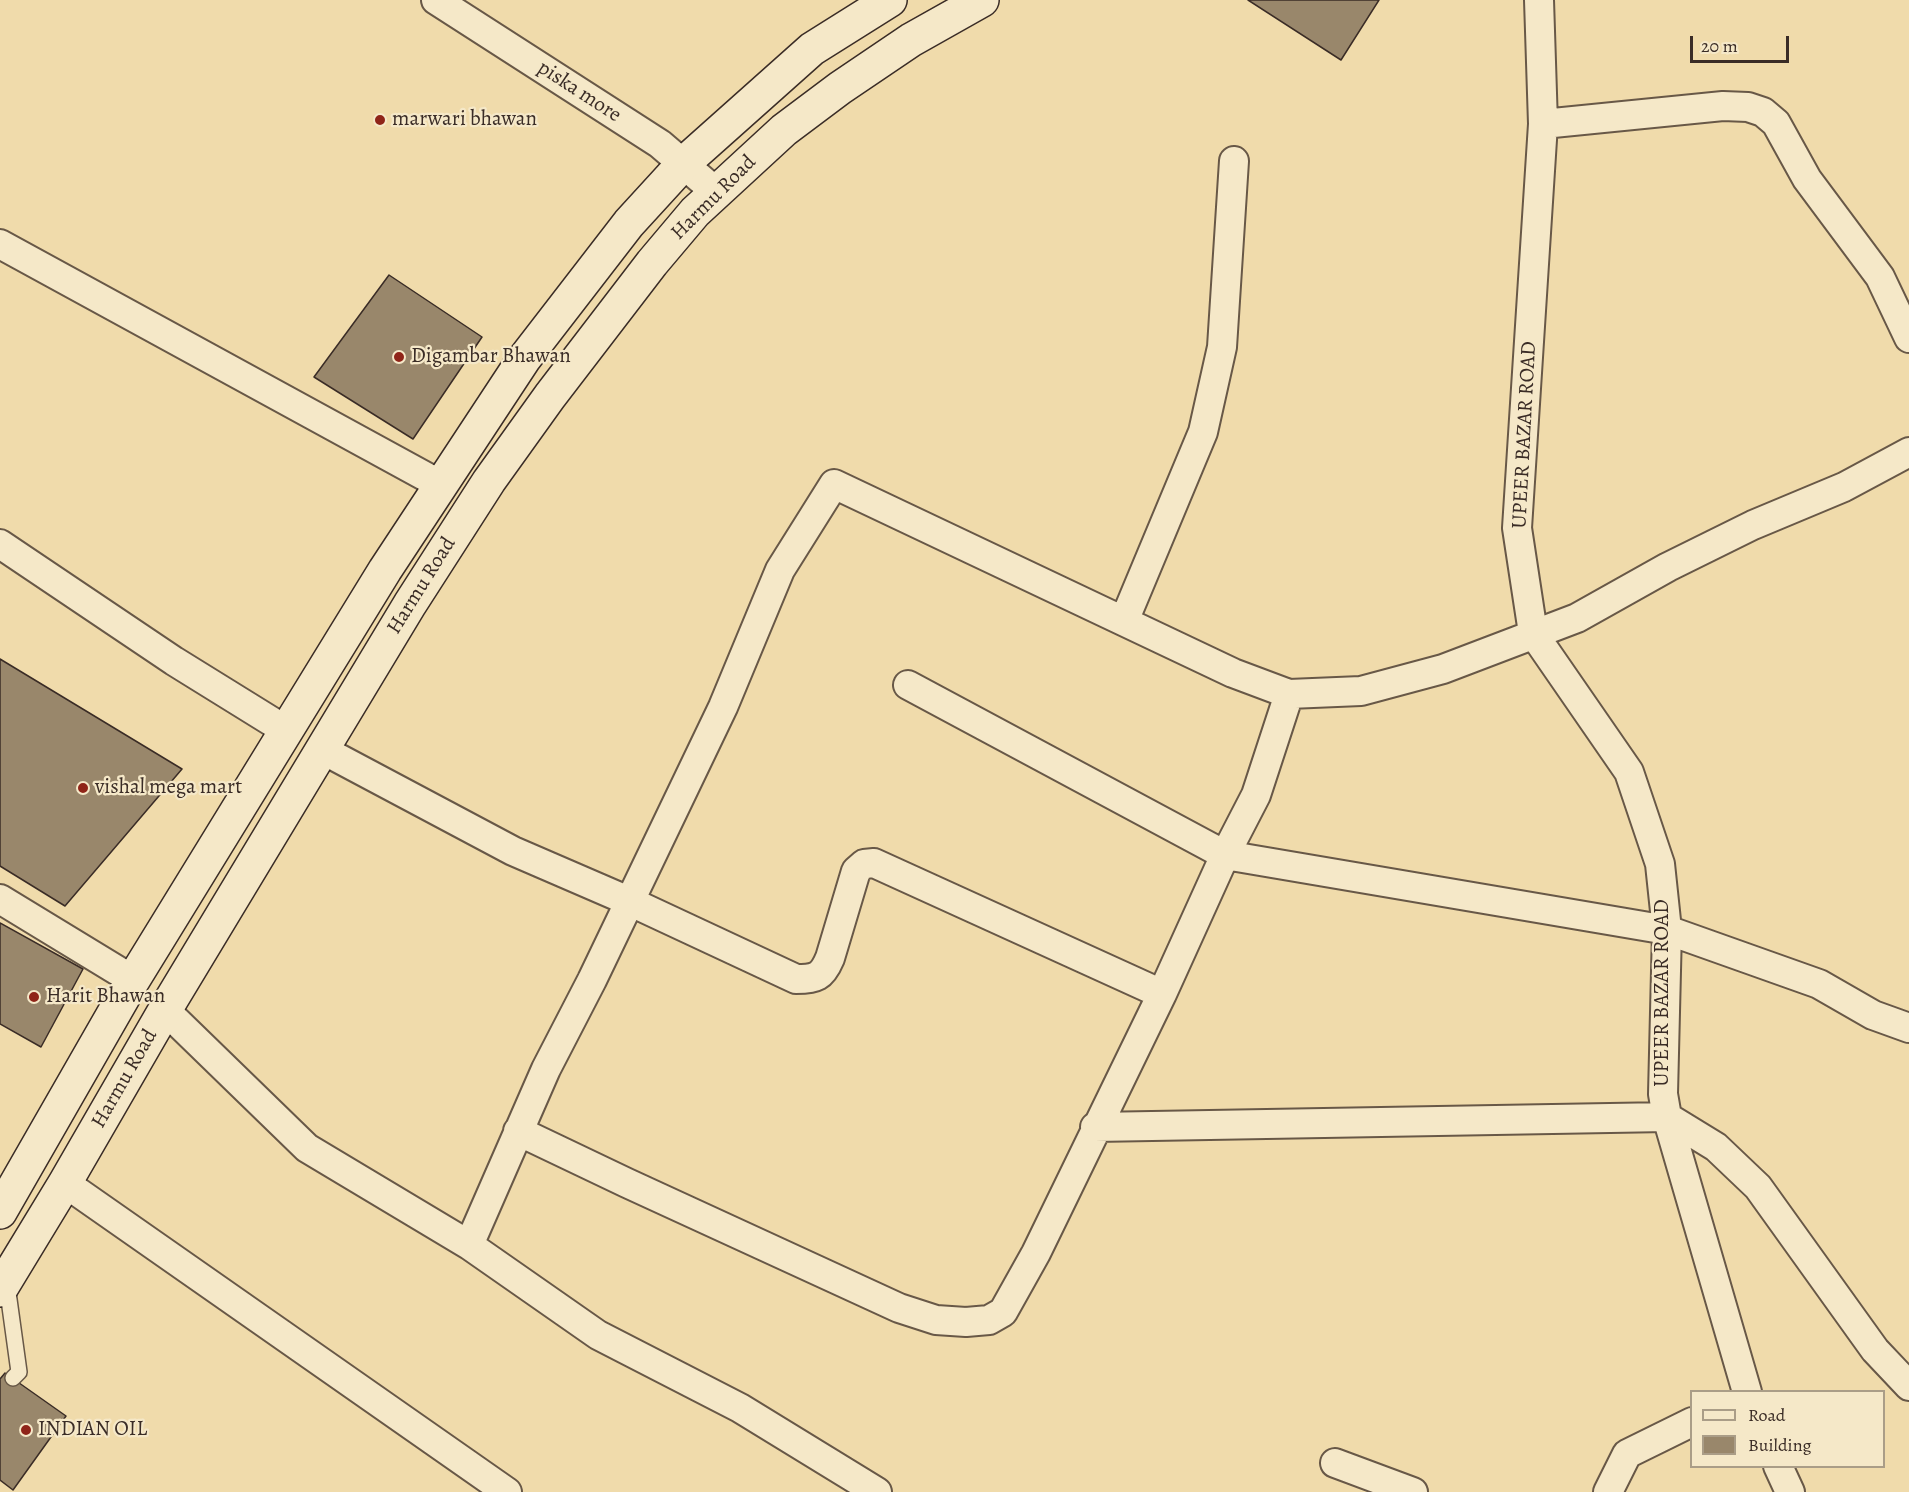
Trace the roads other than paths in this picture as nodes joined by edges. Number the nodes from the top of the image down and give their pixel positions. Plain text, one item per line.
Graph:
1 (436, 0) edge
2 (890, 0) edge
3 (982, 0) edge
4 (1539, 0) edge
5 (1543, 123) junction
6 (1234, 161) dead end
7 (683, 164) junction
8 (716, 192) junction
9 (0, 244) edge
10 (1909, 338) edge
11 (1909, 452) edge
12 (441, 485) junction
13 (0, 544) edge
14 (1124, 621) junction
15 (1533, 633) junction
16 (908, 685) dead end
17 (1289, 694) junction
18 (287, 731) junction
19 (323, 750) junction
20 (1225, 855) junction
21 (0, 899) edge
22 (631, 902) junction
23 (1667, 930) junction
24 (133, 980) junction
25 (1162, 994) junction
26 (165, 1010) junction
27 (1909, 1028) edge
28 (1667, 1117) junction
29 (1095, 1127) junction
30 (518, 1131) junction
31 (65, 1183) junction
32 (0, 1212) edge
33 (470, 1245) junction
34 (3, 1284) edge
35 (13, 1378) dead end
36 (1909, 1386) edge
37 (1746, 1390) edge
38 (1690, 1423) edge
39 (1335, 1463) dead end
40 (1778, 1468) edge
41 (507, 1492) edge
42 (877, 1492) edge
43 (1413, 1492) edge
44 (1608, 1492) edge
45 (1790, 1492) edge

1 - 7 street, piska more
2 - 7 main road, Harmu Road
3 - 8 main road, Harmu Road
4 - 5 street, UPEER BAZAR ROAD
5 - 10 street
5 - 15 street, UPEER BAZAR ROAD
6 - 14 street
7 - 8 street, piska more
7 - 12 main road, Harmu Road
8 - 19 main road, Harmu Road
9 - 12 street
11 - 15 street
12 - 18 main road, Harmu Road
13 - 18 street
14 - 17 street
14 - 22 street
15 - 17 street
15 - 23 street, UPEER BAZAR ROAD
16 - 20 street
17 - 20 street
18 - 24 main road, Harmu Road
19 - 22 street
19 - 26 main road, Harmu Road
20 - 23 street
20 - 25 street
21 - 24 street
22 - 25 street
22 - 30 street
23 - 27 street
23 - 28 street, UPEER BAZAR ROAD
24 - 32 main road, Harmu Road
25 - 29 street
26 - 31 main road, Harmu Road
26 - 33 street
28 - 29 street
28 - 36 street, UPEER BAZAR ROAD
28 - 37 street
29 - 30 street
30 - 33 street
31 - 34 main road, Harmu Road
31 - 41 street
33 - 42 street
34 - 35 lane
38 - 44 street
39 - 43 street
40 - 45 street

